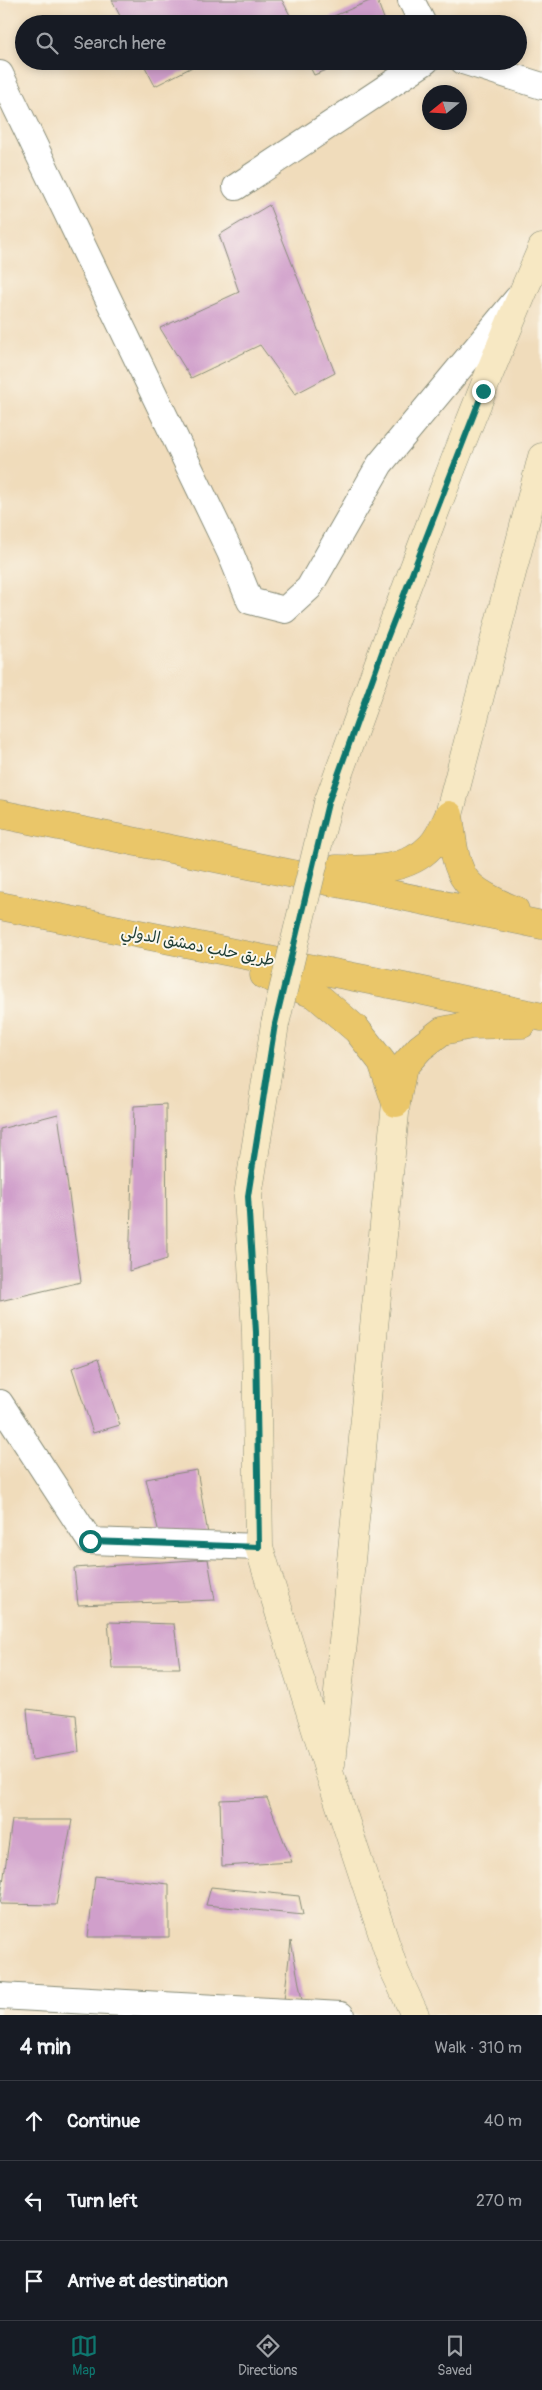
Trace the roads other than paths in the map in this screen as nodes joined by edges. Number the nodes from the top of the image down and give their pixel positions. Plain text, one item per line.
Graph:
1 (411, 0) edge
2 (418, 15) edge
3 (412, 70) edge
4 (491, 70) edge
5 (0, 74) edge
6 (542, 86) edge
7 (236, 187) dead end
8 (542, 248) edge
9 (533, 296) edge
10 (542, 457) edge
11 (0, 814) edge
12 (449, 815) junction
13 (266, 868) junction
14 (0, 906) edge
15 (542, 919) edge
16 (542, 925) edge
17 (184, 943) junction
18 (542, 1017) edge
19 (542, 1023) edge
20 (396, 1103) junction
21 (0, 1403) edge
22 (259, 1547) junction
23 (330, 1775) junction
24 (0, 1996) edge
25 (341, 2015) edge
26 (416, 2015) edge

1 - 2 street
3 - 7 street
4 - 6 street
5 - 9 street
8 - 9 main road
9 - 22 main road, bridge
10 - 12 main road
11 - 13 highway
12 - 13 highway
12 - 15 highway
13 - 16 highway
14 - 17 highway, طريق حلب دمشق الدولي
17 - 18 highway, طريق حلب دمشق الدولي
17 - 20 highway
19 - 20 highway
20 - 23 main road
21 - 22 street
22 - 23 main road
23 - 26 main road
24 - 25 street

